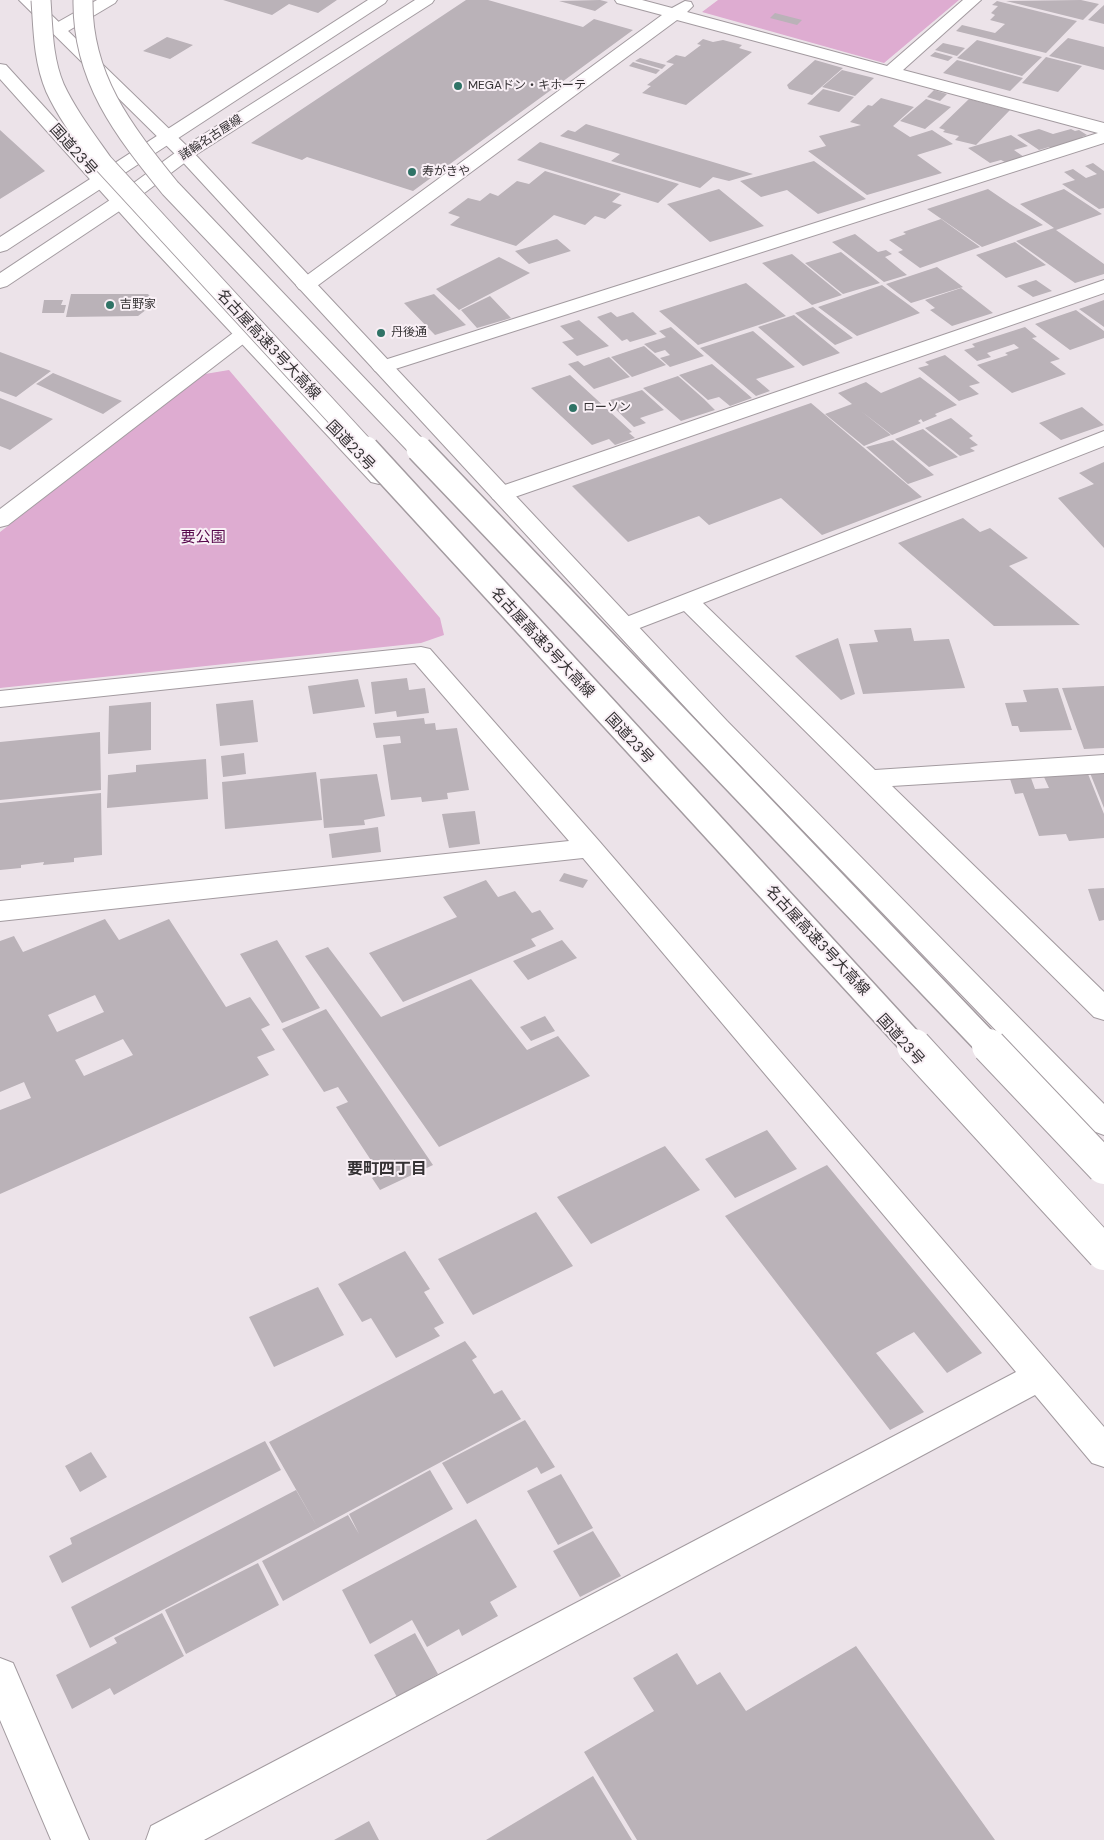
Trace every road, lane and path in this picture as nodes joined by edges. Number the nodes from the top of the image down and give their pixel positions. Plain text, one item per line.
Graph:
1 (27, 0) edge
2 (41, 0) edge
3 (84, 0) edge
4 (109, 0) edge
5 (379, 0) edge
6 (426, 0) edge
7 (623, 0) edge
8 (694, 0) edge
9 (973, 0) edge
10 (674, 15) junction
11 (57, 30) junction
12 (0, 68) edge
13 (891, 72) junction
14 (1104, 129) edge
15 (167, 136) junction
16 (1104, 137) edge
17 (186, 154) junction
18 (100, 180) junction
19 (120, 202) junction
20 (0, 246) edge
21 (0, 282) edge
22 (306, 285) junction
23 (1104, 286) edge
24 (244, 334) junction
25 (382, 367) junction
26 (1104, 438) edge
27 (501, 494) junction
28 (0, 520) edge
29 (687, 601) junction
30 (624, 626) junction
31 (0, 699) edge
32 (1104, 764) edge
33 (870, 780) junction
34 (590, 848) junction
35 (0, 911) edge
36 (1104, 1009) edge
37 (1104, 1123) edge
38 (1104, 1167) edge
39 (1104, 1253) edge
40 (1104, 1266) edge
41 (1039, 1376) junction
42 (1104, 1452) edge
43 (0, 1676) edge
44 (70, 1840) edge
45 (165, 1840) edge

1 - 11 main road
2 - 39 main road, 名古屋高速3号大高線, bridge
3 - 38 main road, bridge
4 - 11 main road
5 - 15 main road, 諸輪名古屋線
6 - 17 main road, 諸輪名古屋線
7 - 10 main road
8 - 10 main road
9 - 13 main road
10 - 13 main road
10 - 22 main road
11 - 15 main road
12 - 18 main road, 国道23号
13 - 14 main road
15 - 17 main road
15 - 18 main road, 諸輪名古屋線
16 - 25 main road
17 - 19 main road, 諸輪名古屋線
17 - 22 main road
18 - 19 main road, 国道23号
18 - 20 main road, 諸輪名古屋線
19 - 21 main road, 諸輪名古屋線
19 - 24 main road, 国道23号
22 - 25 main road
23 - 27 main road
24 - 28 main road
24 - 40 main road, 国道23号
25 - 27 main road
26 - 29 main road
27 - 30 main road
29 - 30 main road
29 - 33 main road
30 - 37 main road
31 - 34 main road
32 - 33 main road
33 - 36 main road
34 - 35 main road
34 - 41 main road
41 - 42 main road
41 - 45 main road
43 - 44 main road

